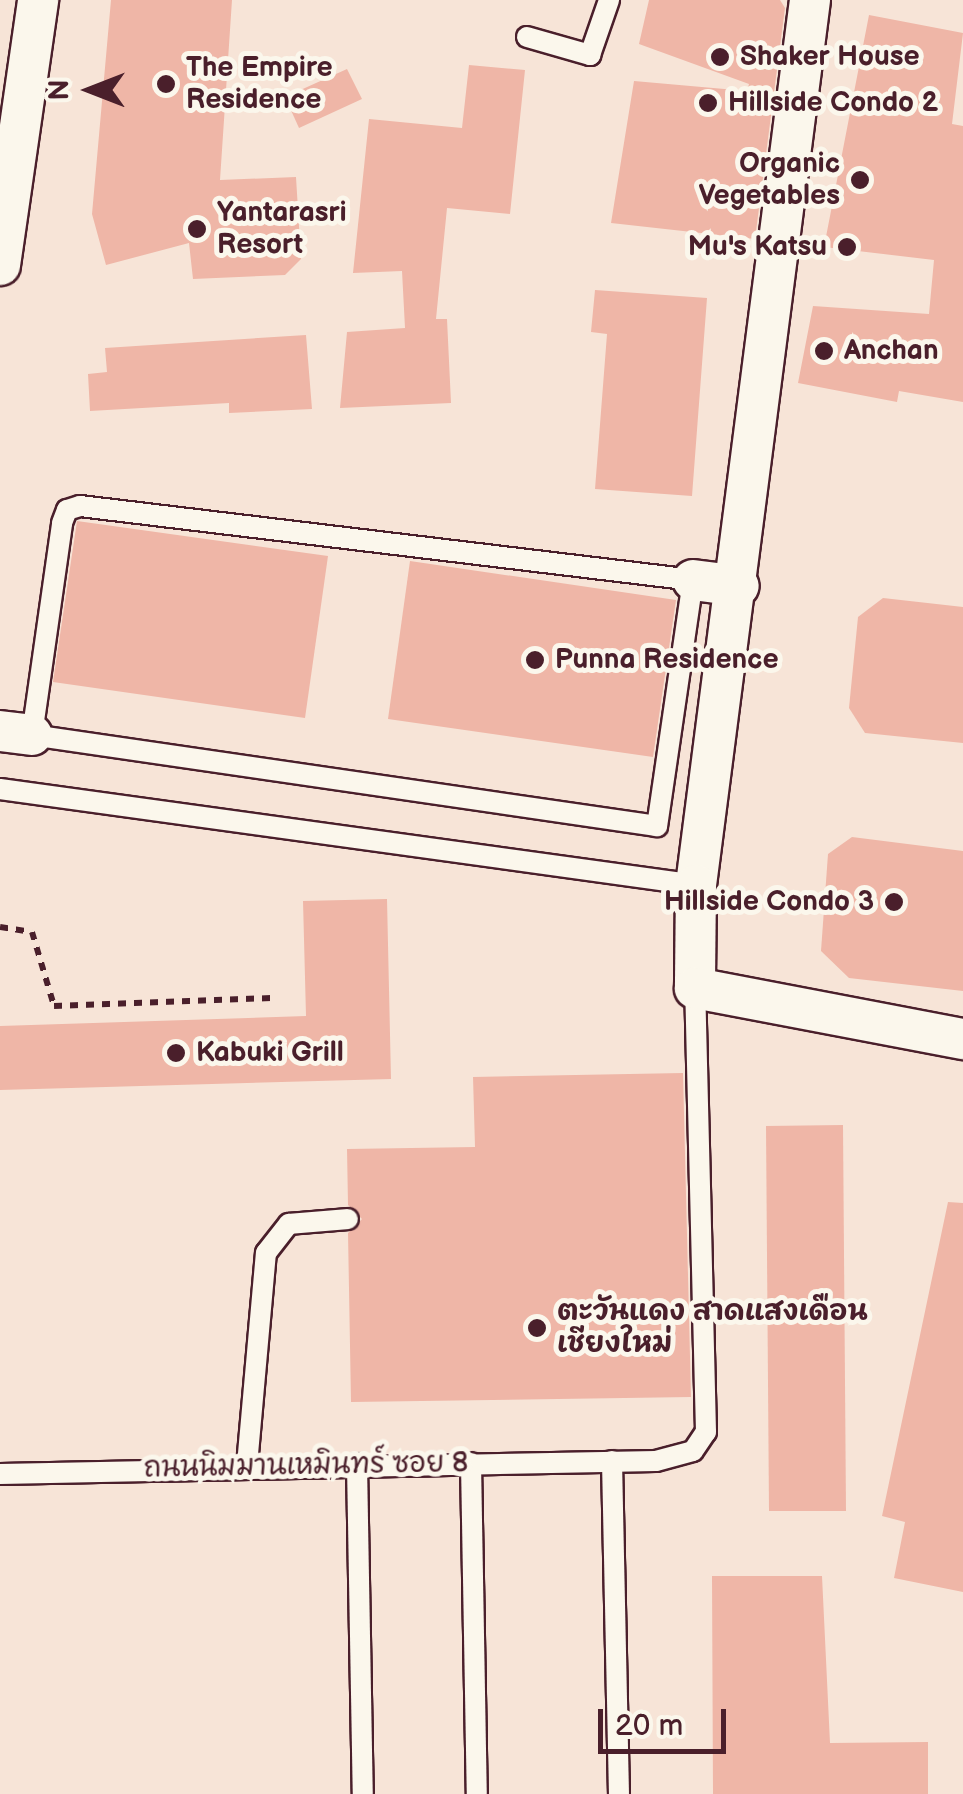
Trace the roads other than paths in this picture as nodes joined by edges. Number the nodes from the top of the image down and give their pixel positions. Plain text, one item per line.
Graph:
1 (38, 0) edge
2 (610, 0) edge
3 (810, 0) edge
4 (526, 37) dead end
5 (0, 265) edge
6 (693, 580) junction
7 (739, 586) junction
8 (16, 733) edge
9 (0, 789) edge
10 (696, 885) junction
11 (695, 988) junction
12 (963, 1039) edge
13 (348, 1219) dead end
14 (612, 1461) junction
15 (471, 1463) junction
16 (357, 1464) junction
17 (248, 1465) junction
18 (0, 1474) edge
19 (363, 1794) edge
20 (477, 1794) edge
21 (619, 1794) edge

1 - 5 street
2 - 4 lane
3 - 7 street
6 - 7 street
6 - 8 lane
6 - 8 lane
7 - 10 street
9 - 10 lane
10 - 11 street
11 - 12 street
11 - 14 lane, ถนนนิมมานเหมินทร์ ซอย 8
13 - 17 lane
14 - 15 lane, ถนนนิมมานเหมินทร์ ซอย 8
14 - 21 lane
15 - 16 lane, ถนนนิมมานเหมินทร์ ซอย 8
15 - 20 lane
16 - 17 lane, ถนนนิมมานเหมินทร์ ซอย 8
16 - 19 lane
17 - 18 lane, ถนนนิมมานเหมินทร์ ซอย 8

